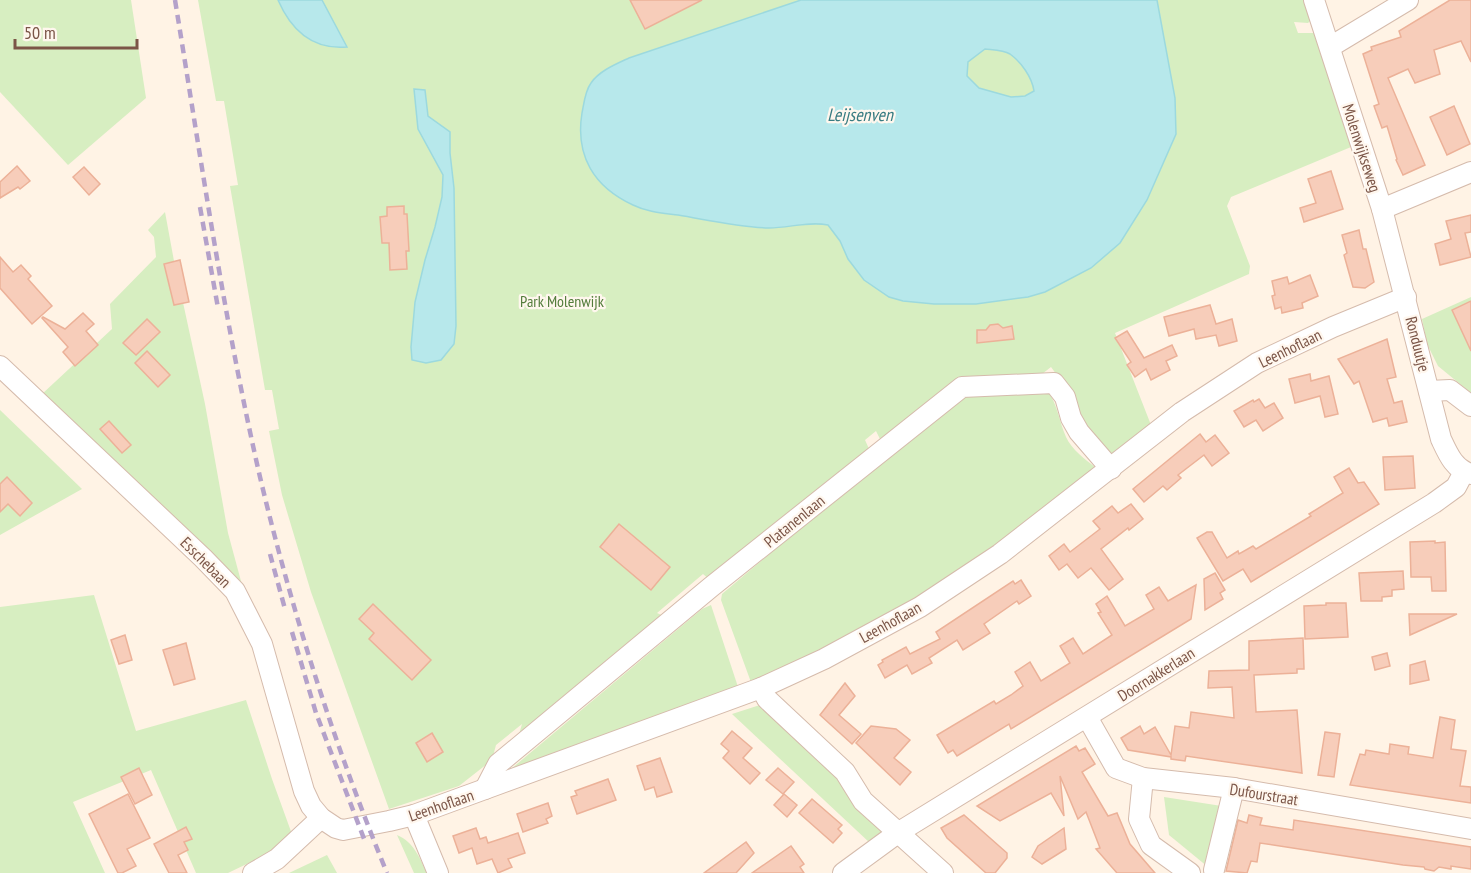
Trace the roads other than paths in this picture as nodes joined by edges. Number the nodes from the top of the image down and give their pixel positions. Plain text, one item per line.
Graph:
1 (1314, 0) edge
2 (1408, 0) edge
3 (1330, 47) junction
4 (1471, 172) edge
5 (1382, 209) junction
6 (1406, 297) junction
7 (0, 366) edge
8 (1429, 391) junction
9 (1471, 406) edge
10 (1111, 469) junction
11 (1467, 473) edge
12 (761, 688) junction
13 (1087, 717) junction
14 (1143, 778) junction
15 (1234, 788) junction
16 (485, 789) junction
17 (414, 815) junction
18 (321, 818) junction
19 (1471, 828) edge
20 (899, 832) junction
21 (1214, 870) dead end
22 (252, 873) edge
23 (438, 873) edge
24 (843, 873) edge
25 (943, 873) edge
26 (1190, 873) edge

1 - 3 street, Molenwijkseweg
2 - 3 street
3 - 5 street, Molenwijkseweg
4 - 5 street
5 - 6 street, Molenwijkseweg
6 - 8 street, Ronduutje
6 - 10 street, Leenhoflaan
7 - 18 street, Esschebaan
8 - 9 street, Ronduutje
8 - 11 street, Ronduutje
10 - 12 street, Leenhoflaan
10 - 16 street, Platanenlaan
11 - 13 street, Doornakkerlaan
12 - 16 street, Leenhoflaan
12 - 20 street
13 - 14 street, Dufourstraat
13 - 20 street, Doornakkerlaan
14 - 15 street, Dufourstraat
14 - 26 street
15 - 19 street, Dufourstraat
15 - 21 street
16 - 17 street, Leenhoflaan
17 - 18 street, Leenhoflaan
17 - 23 street
18 - 22 street
20 - 24 street, Doornakkerlaan
20 - 25 street

